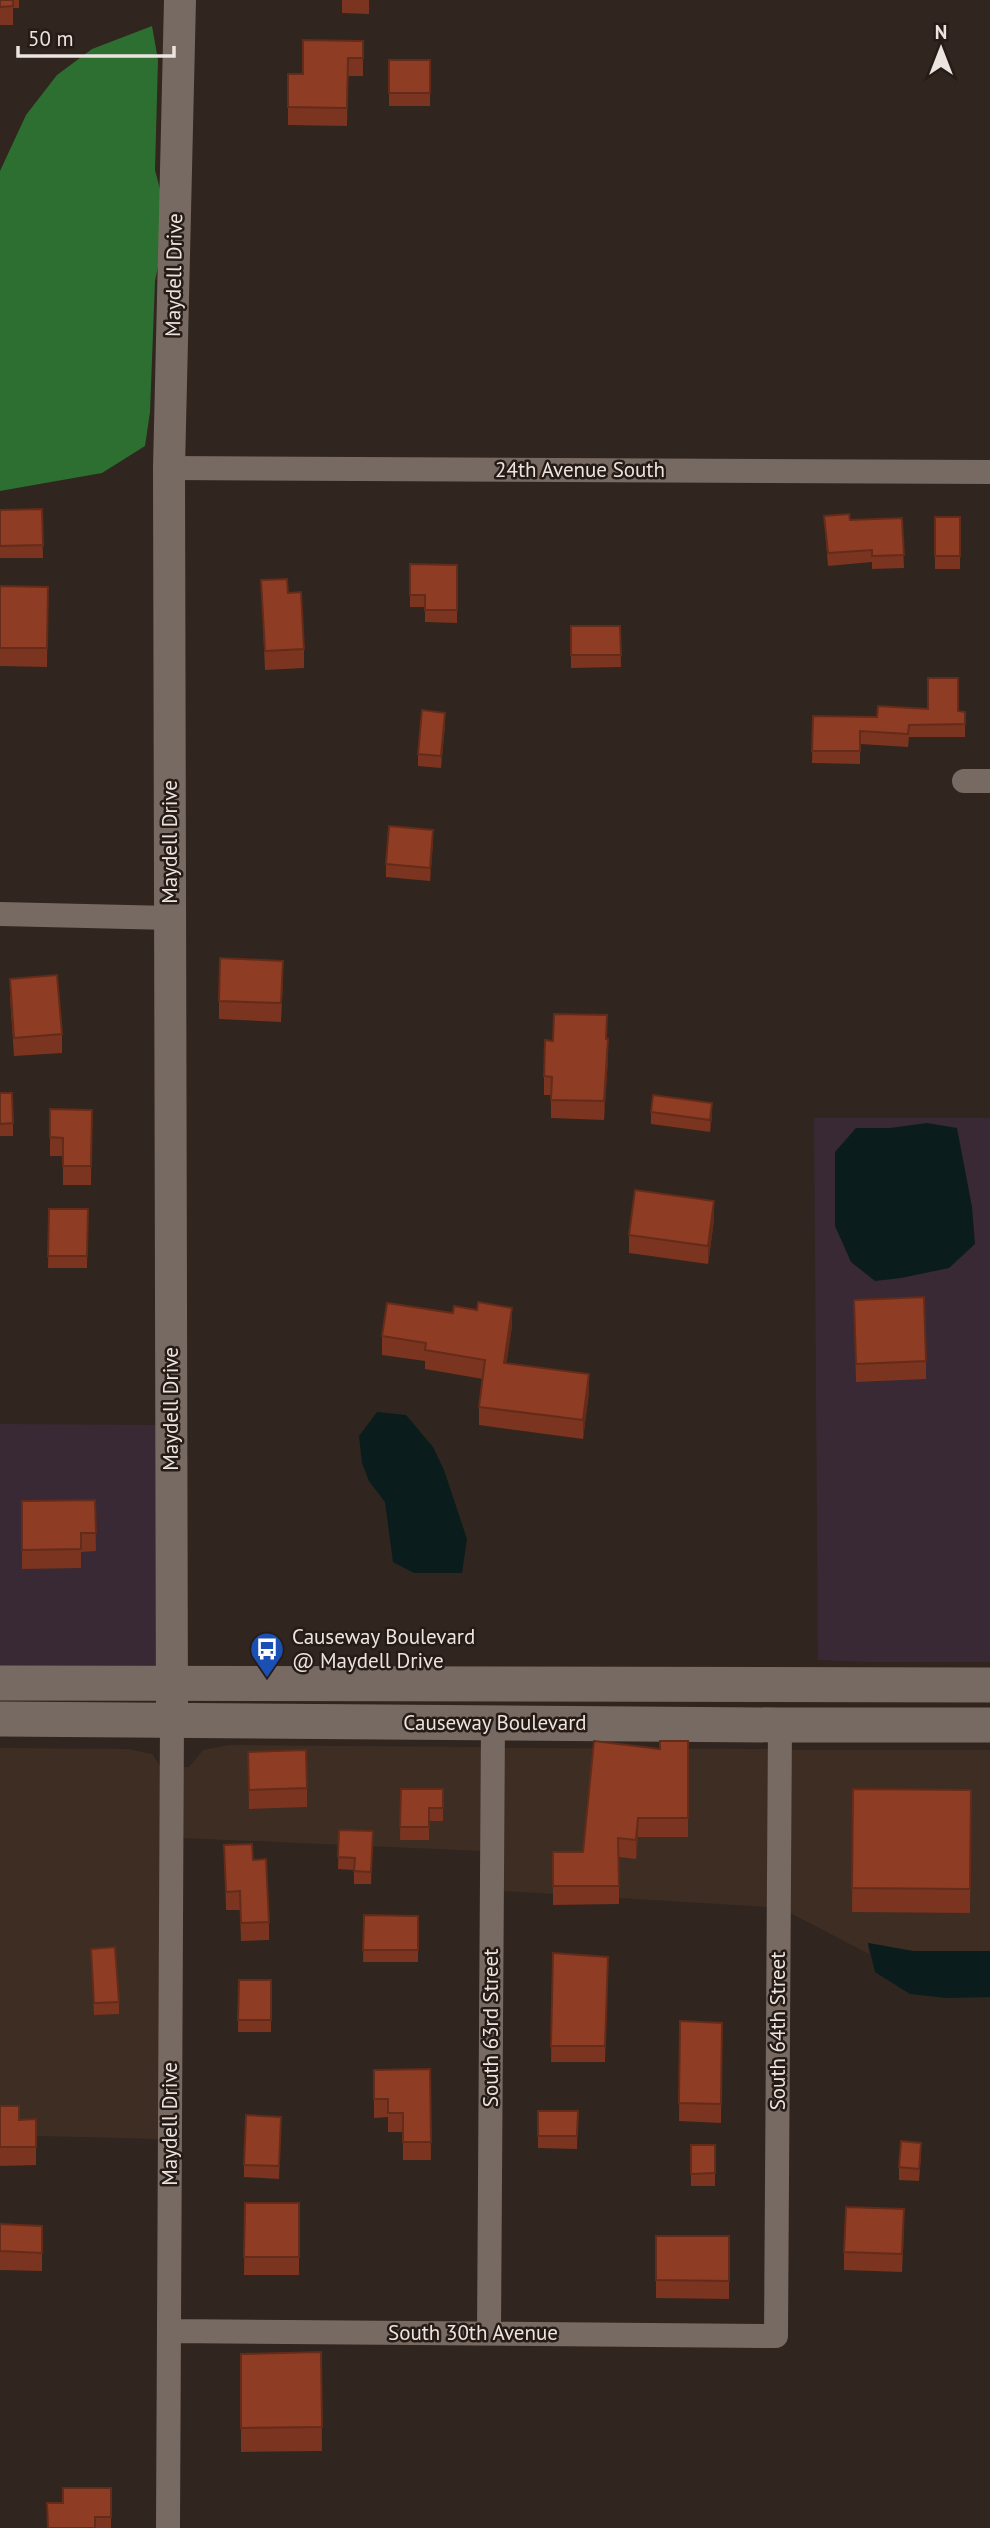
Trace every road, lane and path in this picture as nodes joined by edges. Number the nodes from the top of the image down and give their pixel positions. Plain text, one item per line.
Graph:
1 (180, 0) edge
2 (169, 468) junction
3 (990, 472) edge
4 (964, 781) dead end
5 (990, 781) edge
6 (0, 914) edge
7 (171, 918) junction
8 (0, 1683) edge
9 (172, 1684) junction
10 (990, 1685) edge
11 (0, 1719) edge
12 (173, 1720) junction
13 (493, 1723) junction
14 (990, 1725) edge
15 (780, 1726) junction
16 (169, 2331) junction
17 (489, 2333) junction
18 (776, 2336) joint
19 (168, 2528) edge

1 - 2 street, Maydell Drive
2 - 3 street, 24th Avenue South
2 - 7 street, Maydell Drive
4 - 5 street
6 - 7 street
7 - 9 street, Maydell Drive
8 - 9 main road, Causeway Boulevard
9 - 10 main road, Causeway Boulevard
9 - 12 street, Maydell Drive
11 - 12 main road, Causeway Boulevard
12 - 13 main road, Causeway Boulevard
12 - 16 street, Maydell Drive
13 - 15 main road, Causeway Boulevard
13 - 17 street, South 63rd Street
14 - 15 main road, Causeway Boulevard
15 - 18 street, South 64th Street
16 - 17 street, South 30th Avenue
16 - 19 street, Maydell Drive
17 - 18 street, South 30th Avenue

